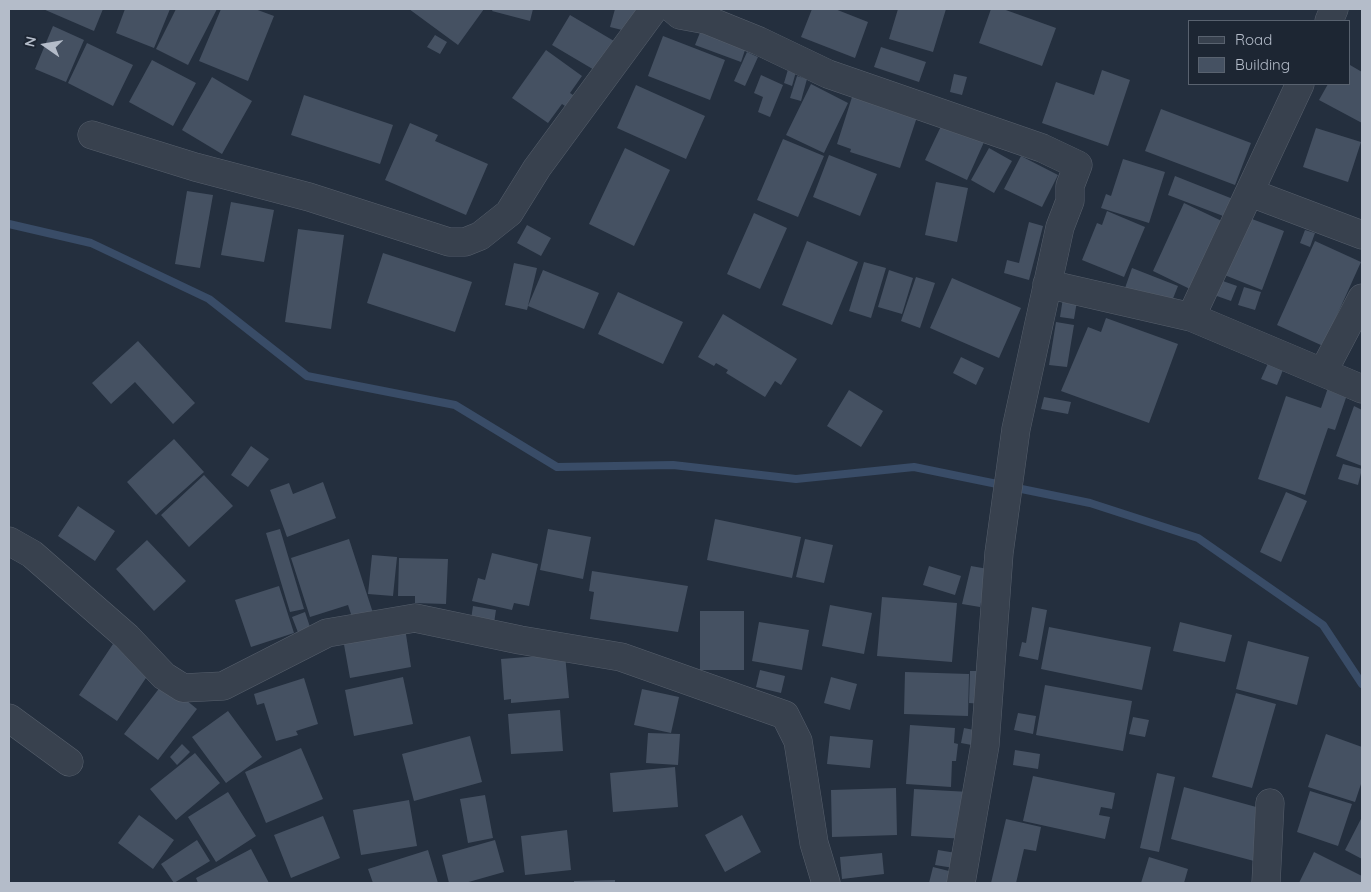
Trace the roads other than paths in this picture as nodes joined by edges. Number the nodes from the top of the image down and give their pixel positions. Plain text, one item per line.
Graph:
1 (654, 9) edge
2 (673, 9) edge
3 (1300, 85) edge
4 (92, 135) dead end
5 (1251, 192) junction
6 (1362, 235) edge
7 (1047, 284) junction
8 (1362, 298) edge
9 (1191, 318) junction
10 (1323, 372) junction
11 (1362, 389) edge
12 (9, 541) edge
13 (9, 718) edge
14 (69, 762) dead end
15 (1270, 803) dead end
16 (826, 883) edge
17 (961, 883) edge
18 (1266, 883) edge

1 - 4 street
2 - 7 street
3 - 5 street
5 - 6 street
5 - 9 street
7 - 9 street
7 - 17 street
8 - 10 street
9 - 10 street
10 - 11 street
12 - 16 street
13 - 14 street
15 - 18 street

